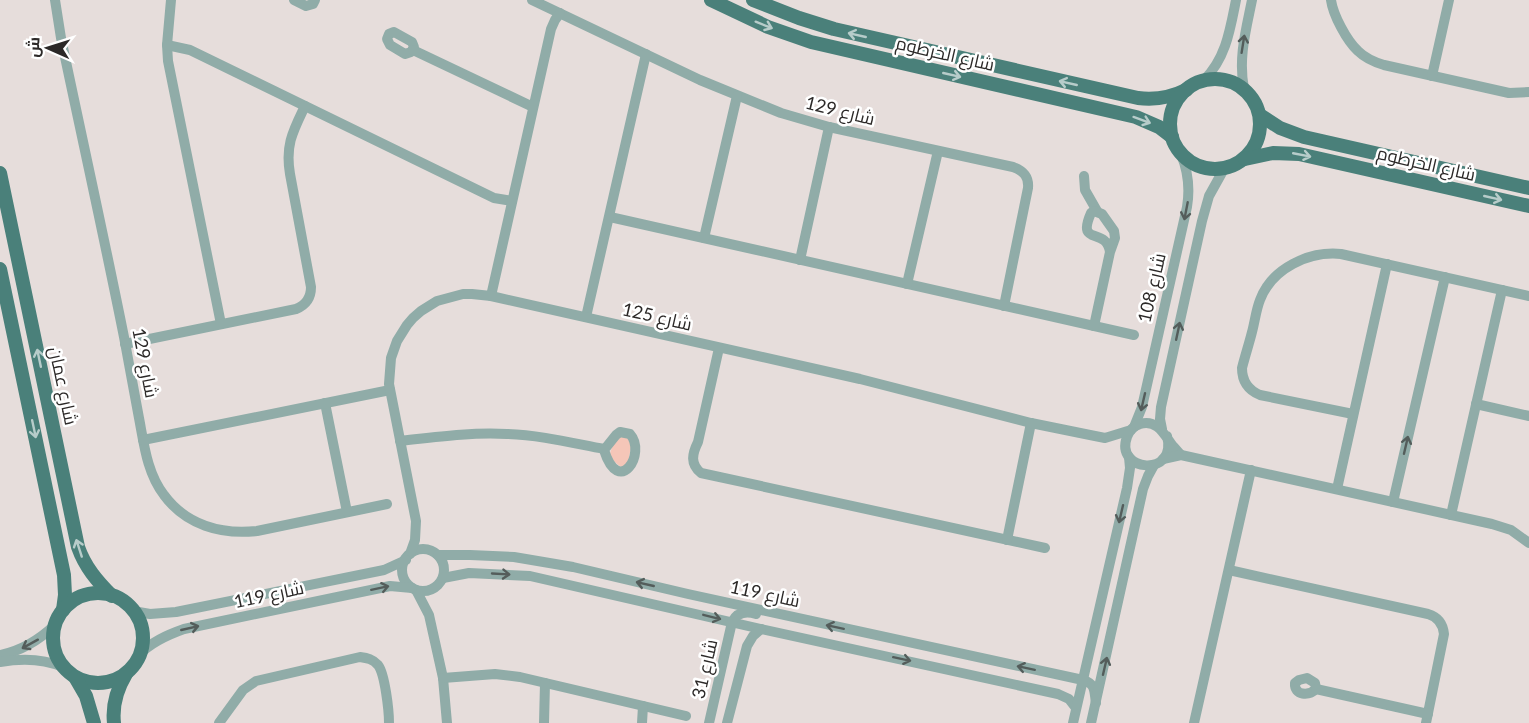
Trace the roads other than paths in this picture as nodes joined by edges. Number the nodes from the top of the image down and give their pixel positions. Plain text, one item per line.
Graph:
1 (55, 0) edge
2 (171, 0) edge
3 (294, 0) edge
4 (315, 0) edge
5 (532, 0) edge
6 (711, 0) edge
7 (753, 0) edge
8 (1236, 0) edge
9 (1252, 0) edge
10 (1331, 0) edge
11 (1449, 0) edge
12 (560, 13) junction
13 (167, 45) junction
14 (413, 50) dead end
15 (646, 54) junction
16 (1432, 76) junction
17 (1204, 80) junction
18 (1244, 89) junction
19 (1186, 90) junction
20 (1509, 93) junction
21 (1529, 93) edge
22 (737, 96) junction
23 (1529, 99) edge
24 (305, 106) junction
25 (533, 107) junction
26 (1260, 115) junction
27 (829, 127) junction
28 (1172, 137) junction
29 (938, 150) junction
30 (1181, 154) junction
31 (1245, 159) junction
32 (1224, 169) junction
33 (0, 173) edge
34 (1084, 176) dead end
35 (1529, 188) edge
36 (512, 201) junction
37 (1529, 206) edge
38 (1097, 211) junction
39 (609, 217) junction
40 (704, 238) junction
41 (1110, 252) junction
42 (800, 260) junction
43 (1387, 264) junction
44 (0, 269) edge
45 (1445, 277) junction
46 (907, 284) junction
47 (1503, 290) junction
48 (490, 296) junction
49 (1529, 296) edge
50 (1004, 306) junction
51 (586, 317) junction
52 (221, 324) junction
53 (1094, 326) junction
54 (1134, 335) dead end
55 (125, 344) junction
56 (719, 348) junction
57 (390, 390) junction
58 (325, 403) junction
59 (1476, 404) junction
60 (1353, 414) junction
61 (1529, 416) edge
62 (1031, 423) junction
63 (1133, 429) junction
64 (1164, 433) junction
65 (1105, 438) junction
66 (143, 440) junction
67 (400, 441) junction
68 (604, 449) dead end
69 (1128, 455) junction
70 (1181, 455) junction
71 (1159, 462) junction
72 (1251, 470) junction
73 (1337, 489) junction
74 (1393, 502) junction
75 (387, 504) dead end
76 (347, 512) junction
77 (1451, 515) junction
78 (416, 520) junction
79 (1007, 540) junction
80 (1529, 543) edge
81 (1045, 548) dead end
82 (435, 553) junction
83 (408, 557) junction
84 (1229, 570) junction
85 (440, 582) junction
86 (414, 589) junction
87 (112, 596) junction
88 (63, 610) junction
89 (133, 611) junction
90 (779, 614) junction
91 (429, 615) junction
92 (732, 622) junction
93 (55, 624) junction
94 (761, 629) junction
95 (960, 654) junction
96 (139, 655) junction
97 (2, 658) edge
98 (925, 664) junction
99 (63, 667) junction
100 (126, 673) junction
101 (75, 677) junction
102 (443, 678) junction
103 (1083, 681) junction
104 (545, 683) junction
105 (1316, 689) dead end
106 (1096, 703) junction
107 (643, 706) junction
108 (1076, 708) junction
109 (686, 717) dead end
110 (1427, 719) edge
111 (94, 723) edge
112 (114, 723) edge
113 (219, 723) edge
114 (389, 723) edge
115 (447, 723) edge
116 (544, 723) edge
117 (642, 723) edge
118 (709, 723) edge
119 (727, 723) edge
120 (1073, 723) edge
121 (1091, 723) edge
122 (1194, 723) edge

1 - 55 street, شارع 129
2 - 13 street
3 - 4 street
5 - 12 street, شارع 129
6 -> 28 main road, شارع الخرطوم
19 -> 7 main road, شارع الخرطوم
8 - 17 street
18 -> 9 street
10 - 16 street
11 - 16 street
12 - 15 street, شارع 129
12 - 25 street
13 - 24 street
13 - 52 street
14 - 25 street
15 - 22 street, شارع 129
15 - 39 street
16 - 20 street
17 - 18 main road
17 - 19 main road
18 - 26 main road
19 - 28 main road
20 - 21 street
20 - 23 street
22 - 27 street, شارع 129
22 - 40 street
24 - 36 street
24 - 52 street
25 - 36 street
26 - 31 main road
26 - 35 main road, شارع الخرطوم
27 - 29 street, شارع 129
27 - 42 street
28 - 30 main road
29 - 46 street
29 - 50 street, شارع 129
30 - 32 main road
30 -> 63 street, شارع 108
31 - 32 main road
31 -> 37 main road, شارع الخرطوم
64 -> 32 street, شارع 108
87 -> 33 main road, شارع عمان
34 - 38 street
36 - 48 street
38 - 41 street
38 - 41 street
39 - 40 street
39 - 51 street
40 - 42 street
41 - 53 street
42 - 46 street
43 - 45 street
43 - 60 street
43 - 60 street
44 -> 88 main road, شارع عمان
45 - 47 street
74 -> 45 street
46 - 50 street
47 - 49 street
47 - 59 street
48 - 51 street, شارع 125
48 - 57 street, شارع 125
50 - 53 street
51 - 56 street, شارع 125
52 - 55 street
53 - 54 street
55 - 66 street, شارع 129
56 - 62 street, شارع 125
56 - 79 street
57 - 58 street
57 - 67 street, شارع 125
58 - 66 street
58 - 76 street
59 - 61 street
59 - 77 street
60 - 73 street
62 - 65 street, شارع 125
62 - 79 street
63 - 64 street
63 - 65 street, شارع 125
63 - 69 street
64 - 70 street
64 - 71 street
65 - 69 street, شارع 125
66 - 76 street, شارع 129
67 - 68 street
67 - 78 street, شارع 125
69 - 71 street
69 -> 103 street
70 - 71 street
70 - 72 street
106 -> 71 street
72 - 73 street
72 - 84 street
73 - 74 street
74 - 77 street
75 - 76 street, شارع 129
77 - 80 street
78 - 82 street, شارع 125
78 - 83 street, شارع 125
79 - 81 street
82 - 83 street
82 - 85 street
90 -> 82 street, شارع 119
83 - 86 street
83 - 89 street, شارع 119
84 - 110 street
84 - 122 street
85 - 86 street
85 - 91 street
85 -> 92 street, شارع 119
86 - 91 street
96 -> 86 street, شارع 119
87 - 88 main road
87 - 89 main road
88 - 93 main road
89 - 96 main road
90 - 92 street
95 -> 90 street, شارع 119
91 - 102 street
92 - 94 street, شارع 119
92 - 118 street, شارع 31
93 -> 97 street
93 - 99 main road
94 -> 98 street, شارع 119
94 - 119 street, شارع 31
95 - 98 street
103 -> 95 street, شارع 119
96 - 100 main road
97 - 99 street
98 - 108 street, شارع 119
99 - 101 main road
100 - 101 main road
100 - 112 main road
101 - 111 main road
102 - 104 street
102 - 115 street
103 - 106 street
103 - 108 street
104 - 107 street
104 - 116 street
105 - 110 street
106 - 121 street
107 - 109 street
107 - 117 street
108 - 120 street
113 - 114 street

